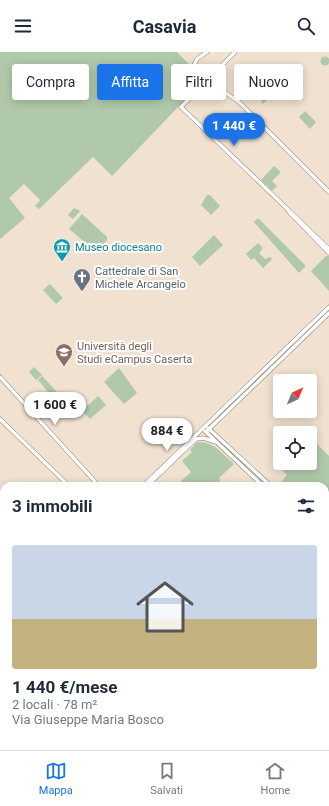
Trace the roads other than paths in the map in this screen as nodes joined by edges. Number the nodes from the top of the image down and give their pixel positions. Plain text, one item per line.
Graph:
1 (207, 52) edge
2 (235, 52) edge
3 (194, 64) edge
4 (224, 64) edge
5 (226, 92) edge
6 (188, 100) edge
7 (329, 192) edge
8 (292, 214) junction
9 (329, 249) edge
10 (329, 253) edge
11 (329, 307) edge
12 (329, 313) edge
13 (311, 326) junction
14 (0, 377) edge
15 (0, 419) edge
16 (209, 426) junction
17 (205, 431) junction
18 (216, 442) junction
19 (240, 458) junction
20 (236, 462) junction
21 (66, 482) edge
22 (95, 482) edge
23 (148, 482) edge
24 (151, 482) edge
25 (262, 482) edge
26 (265, 482) edge

1 - 3 street
2 - 4 street
5 - 7 street
6 - 8 street
8 - 9 street
8 - 10 street
11 - 13 street
12 - 13 street
13 - 16 street
14 - 22 street
15 - 21 street
16 - 17 street
16 - 19 street
17 - 18 street
17 - 23 street
18 - 20 street
18 - 24 street
19 - 20 street
19 - 26 street
20 - 25 street

